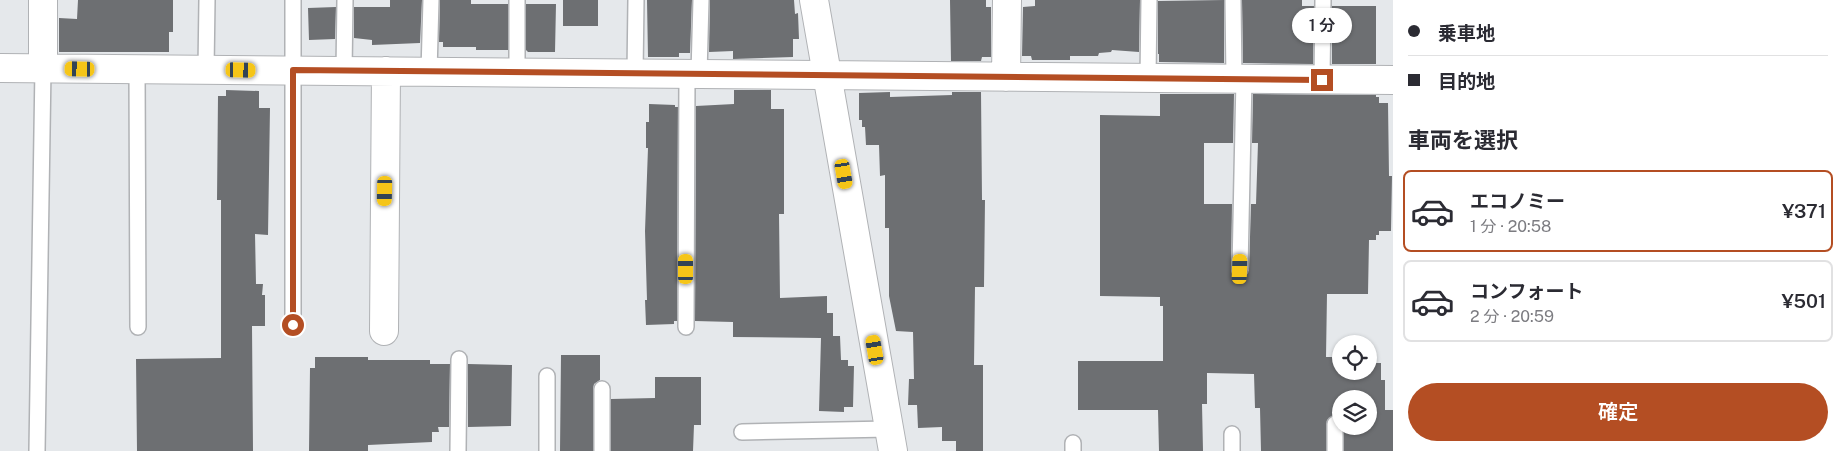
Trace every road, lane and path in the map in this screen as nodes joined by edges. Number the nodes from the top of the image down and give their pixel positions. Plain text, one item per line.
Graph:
1 (42, 0) edge
2 (207, 0) edge
3 (293, 0) edge
4 (345, 0) edge
5 (431, 0) edge
6 (517, 0) edge
7 (636, 0) edge
8 (701, 0) edge
9 (814, 0) edge
10 (1007, 0) edge
11 (1149, 0) edge
12 (1323, 0) edge
13 (1233, 1) edge
14 (0, 68) edge
15 (43, 68) junction
16 (136, 69) junction
17 (206, 69) junction
18 (293, 70) junction
19 (344, 71) junction
20 (386, 71) junction
21 (429, 72) junction
22 (517, 72) junction
23 (635, 74) junction
24 (693, 74) junction
25 (826, 75) junction
26 (1006, 77) junction
27 (1148, 78) junction
28 (1239, 79) junction
29 (1322, 80) junction
30 (1393, 80) edge
31 (1240, 269) dead end
32 (293, 325) dead end
33 (686, 327) dead end
34 (138, 328) dead end
35 (384, 331) dead end
36 (459, 360) dead end
37 (547, 376) dead end
38 (602, 389) dead end
39 (742, 432) dead end
40 (1232, 434) dead end
41 (1335, 435) edge
42 (891, 440) edge
43 (37, 451) edge
44 (458, 451) edge
45 (547, 451) edge
46 (602, 451) edge
47 (1232, 451) edge
48 (1335, 451) edge

1 - 15 street
2 - 17 lane
3 - 18 lane
4 - 19 lane
5 - 21 lane
6 - 22 lane
7 - 23 lane
8 - 24 lane
9 - 25 street
10 - 26 street
11 - 27 lane
12 - 29 lane
13 - 28 lane
14 - 15 street
15 - 16 street
15 - 43 lane
16 - 17 street
16 - 34 lane
17 - 18 street
18 - 19 street
18 - 32 lane
19 - 20 street
20 - 21 street
20 - 35 street
21 - 22 street
22 - 23 street
23 - 24 street
24 - 25 street
24 - 33 lane
25 - 26 street
25 - 42 street
26 - 27 street
27 - 28 street
28 - 29 street
28 - 31 lane
29 - 30 street
36 - 44 lane
37 - 45 lane
38 - 46 lane
39 - 42 lane
40 - 47 lane
41 - 48 lane

